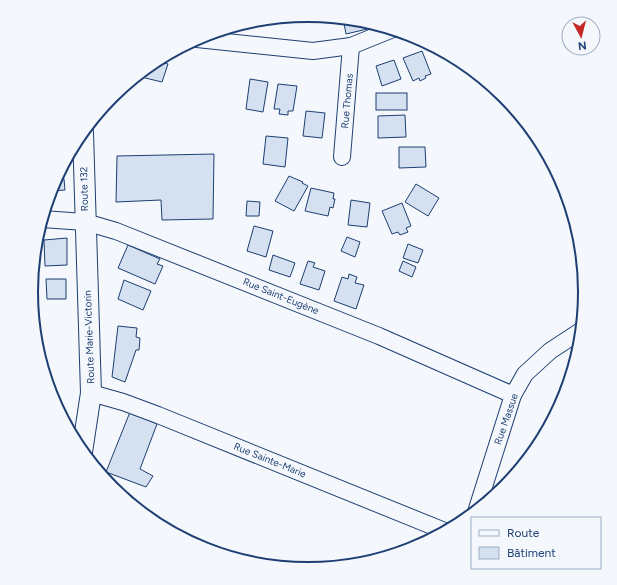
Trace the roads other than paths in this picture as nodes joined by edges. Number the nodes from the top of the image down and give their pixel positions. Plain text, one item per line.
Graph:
1 (384, 33) edge
2 (211, 40) edge
3 (351, 46) junction
4 (83, 143) edge
5 (342, 157) dead end
6 (48, 219) edge
7 (85, 222) junction
8 (576, 334) edge
9 (91, 393) junction
10 (513, 395) junction
11 (83, 442) edge
12 (479, 502) edge
13 (440, 529) edge

1 - 3 street
2 - 3 street
3 - 5 street, Rue Thomas
4 - 7 main road, Route 132
6 - 7 street, Rue Saint-Eugène
7 - 9 main road, Route Marie-Victorin
7 - 10 street, Rue Saint-Eugène
8 - 10 street, Rue Massue
9 - 11 main road, Route Marie-Victorin
9 - 13 street, Rue Sainte-Marie
10 - 12 street, Rue Massue

